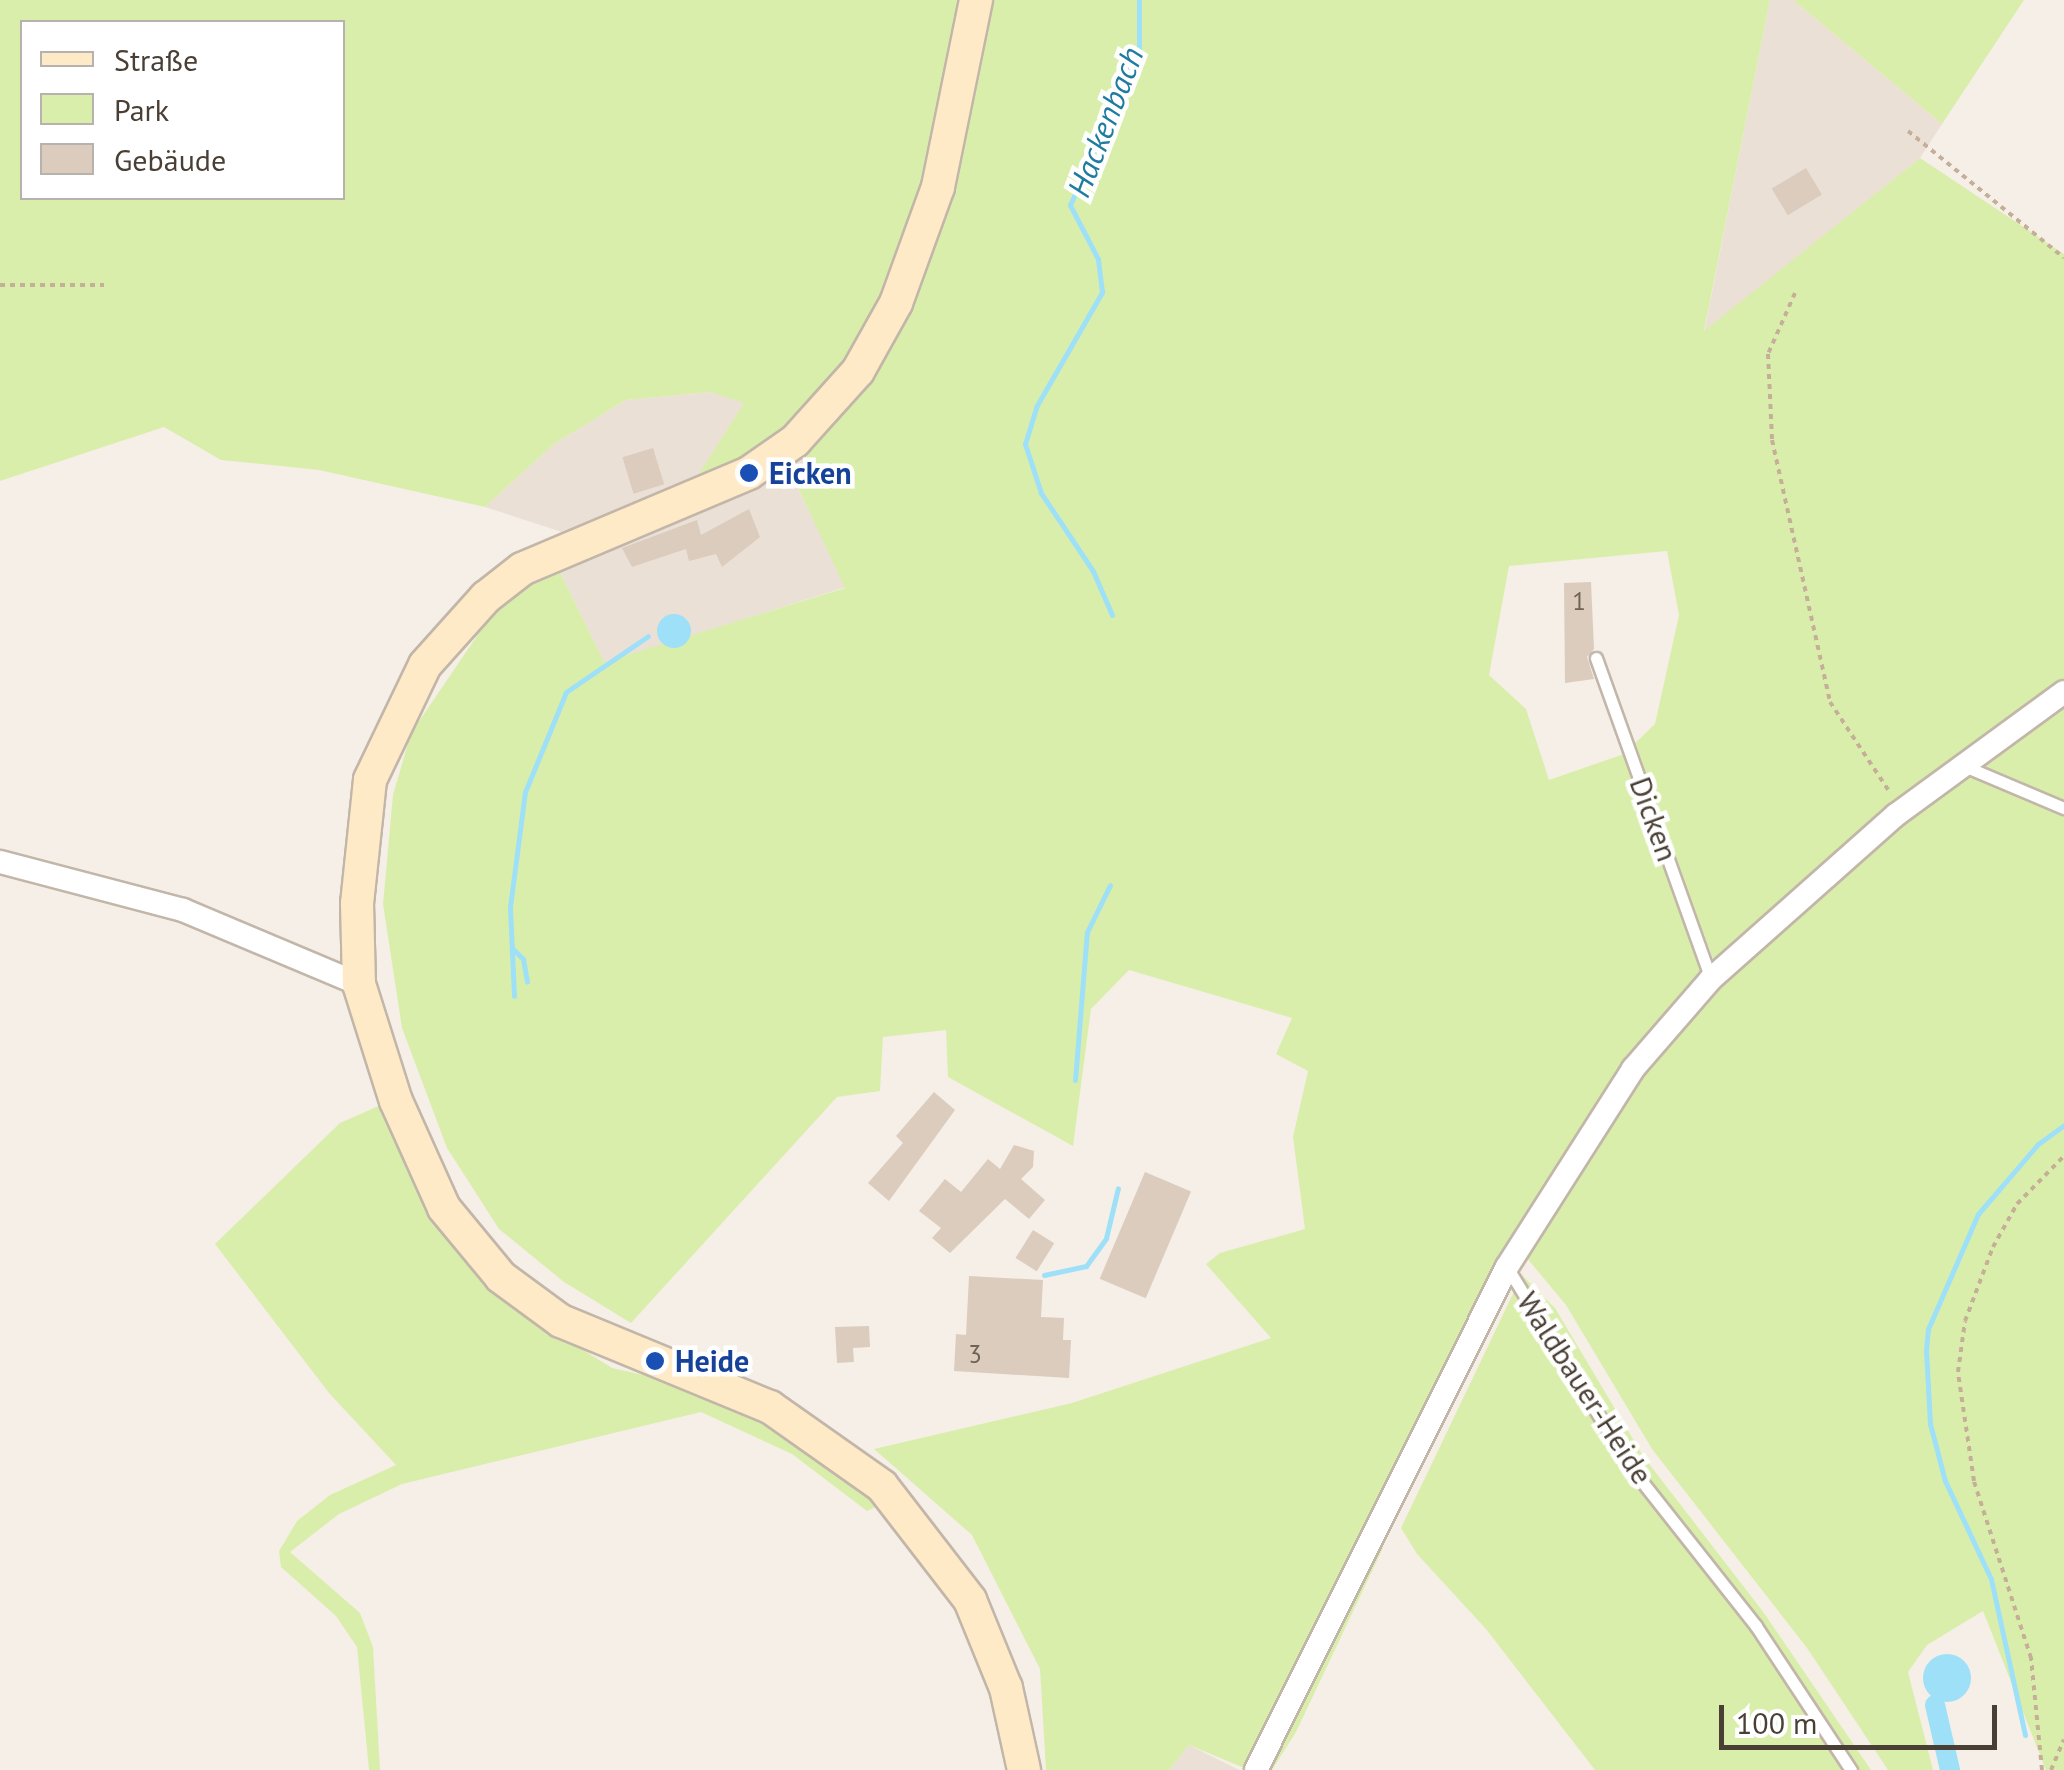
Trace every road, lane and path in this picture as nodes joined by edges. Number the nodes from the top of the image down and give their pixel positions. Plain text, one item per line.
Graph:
1 (976, 0) edge
2 (1908, 131) dead end
3 (2064, 258) edge
4 (0, 285) edge
5 (104, 285) dead end
6 (1795, 293) dead end
7 (1596, 658) dead end
8 (2064, 692) edge
9 (1962, 765) junction
10 (2064, 808) edge
11 (1900, 812) junction
12 (0, 862) edge
13 (1712, 980) junction
14 (359, 984) junction
15 (2064, 1156) edge
16 (1507, 1267) junction
17 (2064, 1740) edge
18 (1024, 1770) edge
19 (1256, 1770) edge
20 (1851, 1770) edge
21 (2042, 1770) edge
22 (2051, 1770) edge

1 - 14 main road
2 - 3 path
4 - 5 path
6 - 11 path
7 - 13 lane, Dicken
8 - 9 street
9 - 10 lane
9 - 11 street
11 - 13 street
12 - 14 street
13 - 16 street
14 - 18 main road
15 - 21 path
16 - 19 street, Waldbauer-Heide
16 - 20 lane, Waldbauer-Heide
17 - 22 path

